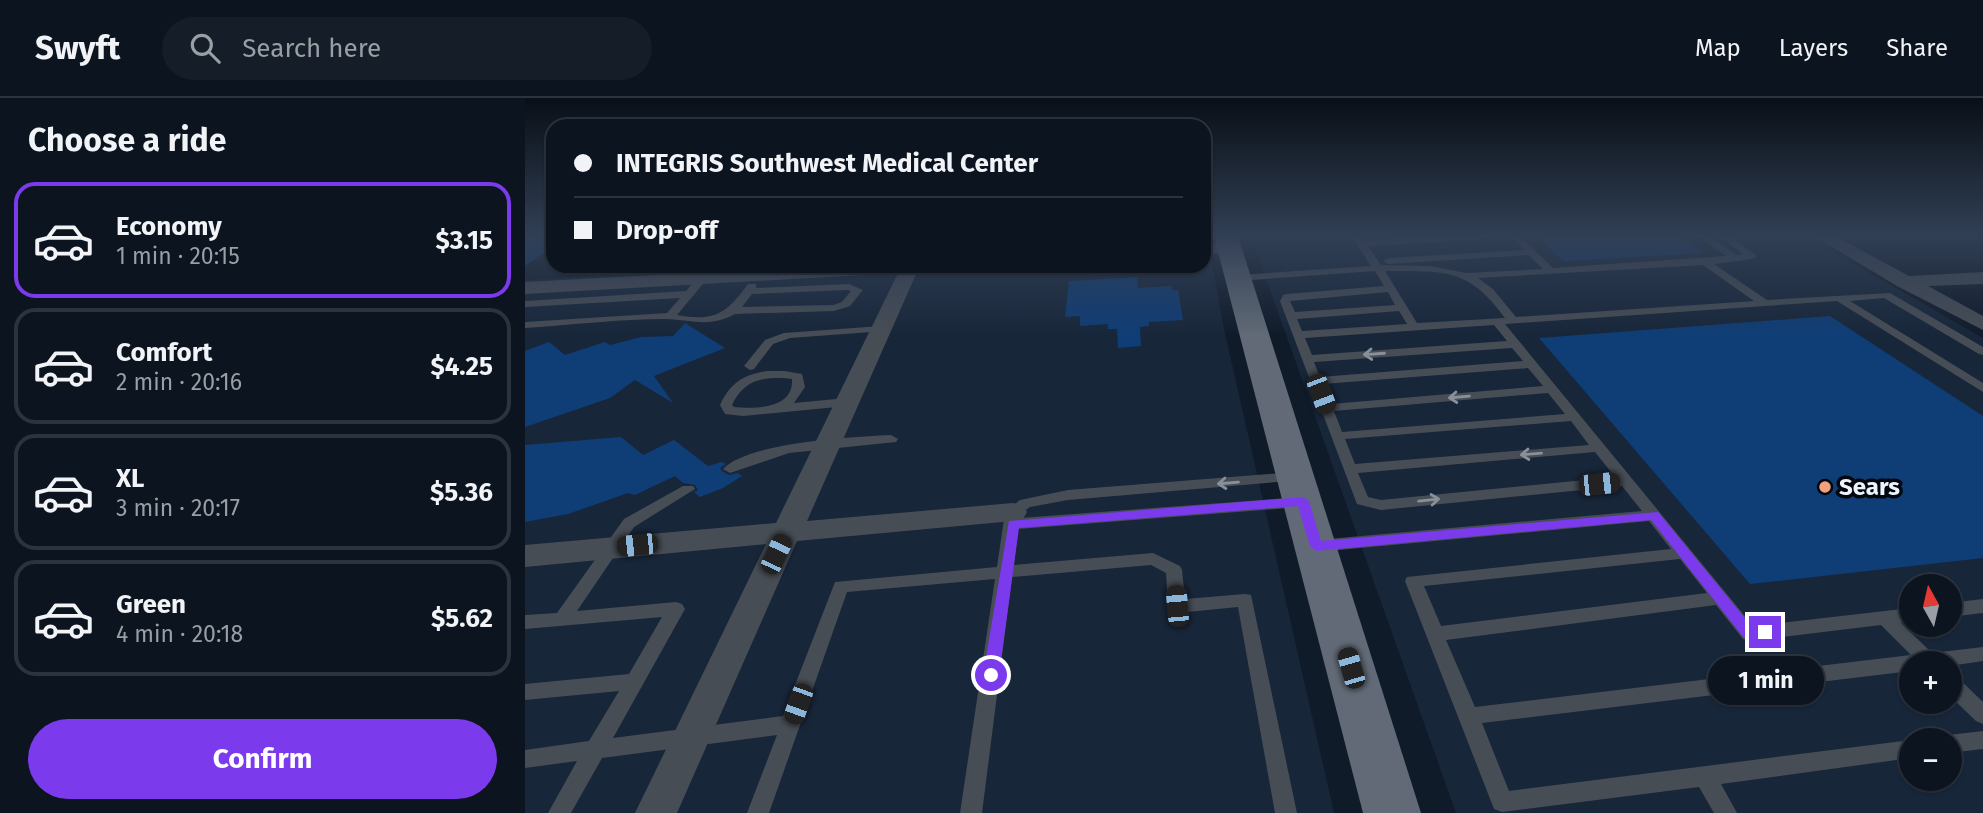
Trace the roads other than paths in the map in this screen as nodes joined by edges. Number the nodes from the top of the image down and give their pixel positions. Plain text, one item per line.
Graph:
1 (1229, 269) edge
2 (1378, 269) edge
3 (1426, 269) edge
4 (1579, 269) edge
5 (1716, 269) edge
6 (1882, 269) edge
7 (546, 271) edge
8 (1551, 271) joint
9 (525, 272) edge
10 (781, 273) edge
11 (919, 273) edge
12 (760, 275) junction
13 (1466, 276) junction
14 (1983, 278) edge
15 (702, 279) junction
16 (1905, 282) junction
17 (525, 288) edge
18 (1390, 289) junction
19 (748, 291) junction
20 (687, 294) junction
21 (1839, 298) junction
22 (1764, 303) junction
23 (525, 304) edge
24 (1402, 308) junction
25 (732, 312) junction
26 (670, 316) junction
27 (1291, 316) junction
28 (1505, 321) junction
29 (1983, 324) edge
30 (525, 325) edge
31 (1414, 327) junction
32 (881, 329) junction
33 (1299, 335) junction
34 (1516, 344) junction
35 (1983, 352) edge
36 (1308, 359) junction
37 (1532, 364) junction
38 (750, 366) dead end
39 (1316, 381) junction
40 (1983, 388) edge
41 (1552, 389) junction
42 (847, 402) junction
43 (780, 408) junction
44 (1326, 408) junction
45 (1574, 417) junction
46 (1337, 436) junction
47 (891, 439) dead end
48 (828, 443) junction
49 (1599, 448) junction
50 (730, 469) dead end
51 (1350, 469) junction
52 (1626, 481) junction
53 (688, 489) dead end
54 (1300, 489) junction
55 (1654, 515) junction
56 (1013, 518) junction
57 (787, 530) junction
58 (1316, 546) junction
59 (612, 548) junction
60 (1685, 553) junction
61 (525, 556) edge
62 (1007, 570) junction
63 (1721, 598) junction
64 (1983, 606) edge
65 (1962, 608) edge
66 (1899, 616) edge
67 (1885, 618) junction
68 (562, 619) junction
69 (525, 622) edge
70 (1436, 634) junction
71 (1911, 651) edge
72 (1983, 654) edge
73 (1962, 657) edge
74 (1899, 665) edge
75 (635, 681) junction
76 (525, 692) edge
77 (1962, 695) edge
78 (1983, 715) edge
79 (1469, 716) junction
80 (790, 724) junction
81 (690, 739) junction
82 (1983, 740) edge
83 (1962, 742) edge
84 (595, 751) junction
85 (1899, 751) edge
86 (525, 759) edge
87 (1705, 777) junction
88 (559, 813) edge
89 (656, 813) edge
90 (758, 813) edge
91 (971, 813) edge
92 (1286, 813) edge
93 (1392, 813) edge
94 (1726, 813) edge

1 - 54 main road
2 - 18 lane
3 - 13 lane
4 - 8 lane
5 - 22 lane
6 - 16 street
7 - 9 street
8 - 13 lane
10 - 12 street
11 - 32 street
12 - 15 street
12 - 19 lane
13 - 28 lane
14 - 16 street
15 - 17 street
15 - 20 lane
16 - 29 street
18 - 24 lane
18 - 27 lane
19 - 25 lane
19 - 25 lane
20 - 23 lane
20 - 26 lane
21 - 22 lane
21 - 35 lane
21 - 40 lane
22 - 28 lane
24 - 27 lane
24 - 31 lane
25 - 26 lane
26 - 30 lane
27 - 33 lane
28 - 31 lane
28 - 34 lane
31 - 33 lane
32 - 38 lane
32 - 42 street
33 - 36 lane
34 -> 36 lane
34 - 37 lane
36 - 39 lane
37 - 39 lane
37 - 41 lane
39 - 44 lane
41 -> 44 lane
41 - 45 lane
42 - 43 lane
42 - 48 street
43 - 43 lane
44 - 46 lane
45 - 46 lane
45 - 49 lane
46 - 51 lane
47 - 48 lane
48 - 50 lane
48 - 57 street
49 -> 51 lane
49 - 52 lane
51 -> 52 lane
52 - 55 lane
53 - 59 lane
54 - 56 lane
54 -> 56 lane
54 - 58 main road
55 - 58 lane
55 - 60 lane
56 - 57 street
56 - 62 lane
57 - 59 street
57 - 81 street
58 - 93 main road
59 - 61 street
59 - 68 lane
60 - 63 lane
60 - 70 lane
62 - 80 lane
62 - 91 lane
62 - 92 lane
63 - 67 lane
63 - 70 lane
64 - 65 lane
66 - 67 lane
67 - 71 lane
68 - 69 lane
68 - 75 lane
70 - 79 lane
72 - 73 lane
74 - 79 lane
75 - 76 lane
75 - 84 lane
77 - 78 lane
79 - 87 lane
80 - 81 lane
80 - 90 lane
81 - 84 lane
81 - 89 street
82 - 83 lane
84 - 86 lane
84 - 88 lane
85 - 87 lane
87 - 94 lane

